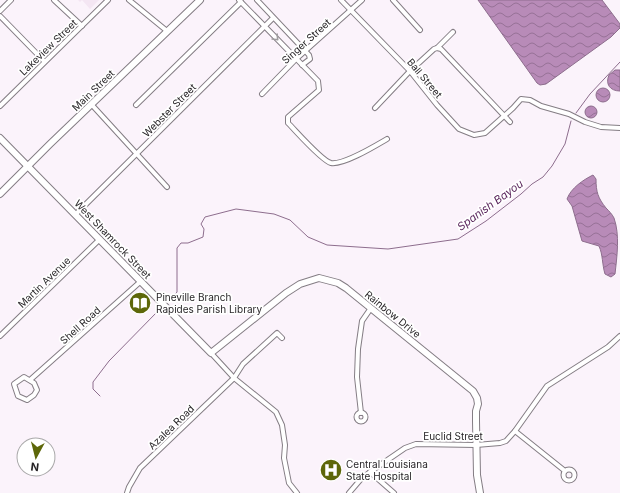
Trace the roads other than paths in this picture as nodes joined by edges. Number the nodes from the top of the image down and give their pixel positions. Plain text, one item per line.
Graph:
1 (11, 0) edge
2 (54, 0) edge
3 (108, 0) edge
4 (129, 0) edge
5 (200, 0) edge
6 (257, 0) edge
7 (341, 0) edge
8 (362, 0) edge
9 (393, 0) edge
10 (240, 1) edge
11 (352, 10) junction
12 (0, 11) edge
13 (0, 16) edge
14 (273, 18) junction
15 (82, 26) junction
16 (264, 27) junction
17 (420, 30) dead end
18 (168, 31) junction
19 (453, 32) dead end
20 (437, 48) junction
21 (305, 51) junction
22 (296, 59) junction
23 (44, 61) junction
24 (302, 65) junction
25 (410, 71) junction
26 (262, 94) dead end
27 (136, 104) dead end
28 (92, 105) junction
29 (0, 106) edge
30 (375, 108) dead end
31 (504, 116) junction
32 (510, 122) dead end
33 (620, 128) edge
34 (0, 138) edge
35 (387, 139) dead end
36 (136, 155) junction
37 (28, 166) junction
38 (166, 187) dead end
39 (0, 194) edge
40 (76, 214) junction
41 (100, 239) junction
42 (140, 282) junction
43 (371, 308) junction
44 (0, 336) edge
45 (620, 336) edge
46 (282, 338) dead end
47 (211, 353) junction
48 (234, 378) junction
49 (30, 380) junction
50 (361, 413) dead end
51 (515, 431) junction
52 (476, 445) junction
53 (565, 471) dead end
54 (370, 472) junction
55 (127, 493) edge
56 (297, 493) edge
57 (349, 493) edge
58 (394, 493) edge
59 (480, 493) edge

1 - 12 street
2 - 15 street
3 - 15 street, Lakeview Street
4 - 18 street
5 - 18 street, Main Street
6 - 14 street
7 - 11 street, Ball Street
8 - 11 street, Singer Street
9 - 17 street
10 - 16 street
10 - 27 street
11 - 21 street, Singer Street
11 - 25 street, Ball Street
13 - 23 street
14 - 16 street, Webster Street
14 - 21 street
15 - 23 street, Lakeview Street
16 -> 22 street
16 - 36 street, Webster Street
18 - 28 street, Main Street
19 - 20 street
20 - 25 street
20 - 31 street
21 - 22 street, Singer Street
21 - 24 street
22 - 24 street
22 - 26 street, Singer Street
23 - 29 street, Lakeview Street
24 - 35 street
25 - 30 street
25 - 31 street, Ball Street
28 - 36 street
28 - 37 street, Main Street
31 - 32 street
31 - 33 street, Ball Street
34 - 37 street, West Shamrock Street
36 - 38 street
36 - 40 street, Webster Street
37 - 39 street, Main Street
37 - 40 street, West Shamrock Street
40 - 41 street, West Shamrock Street
41 - 42 street, West Shamrock Street
41 - 44 street, Martin Avenue
42 - 47 street, West Shamrock Street
42 - 49 street, Shell Road
43 - 47 street, Rainbow Drive
43 - 50 street
43 - 52 street, Rainbow Drive
45 - 51 street, Euclid Street
46 - 48 street, Azalea Road
47 - 48 street, West Shamrock Street
48 - 55 street, Azalea Road
48 - 56 street, West Shamrock Street
49 - 49 street
51 - 52 street, Euclid Street
51 - 53 street
52 - 54 street, Euclid Street
52 - 59 street, Rainbow Drive
54 - 57 street, Euclid Street
54 - 58 street

